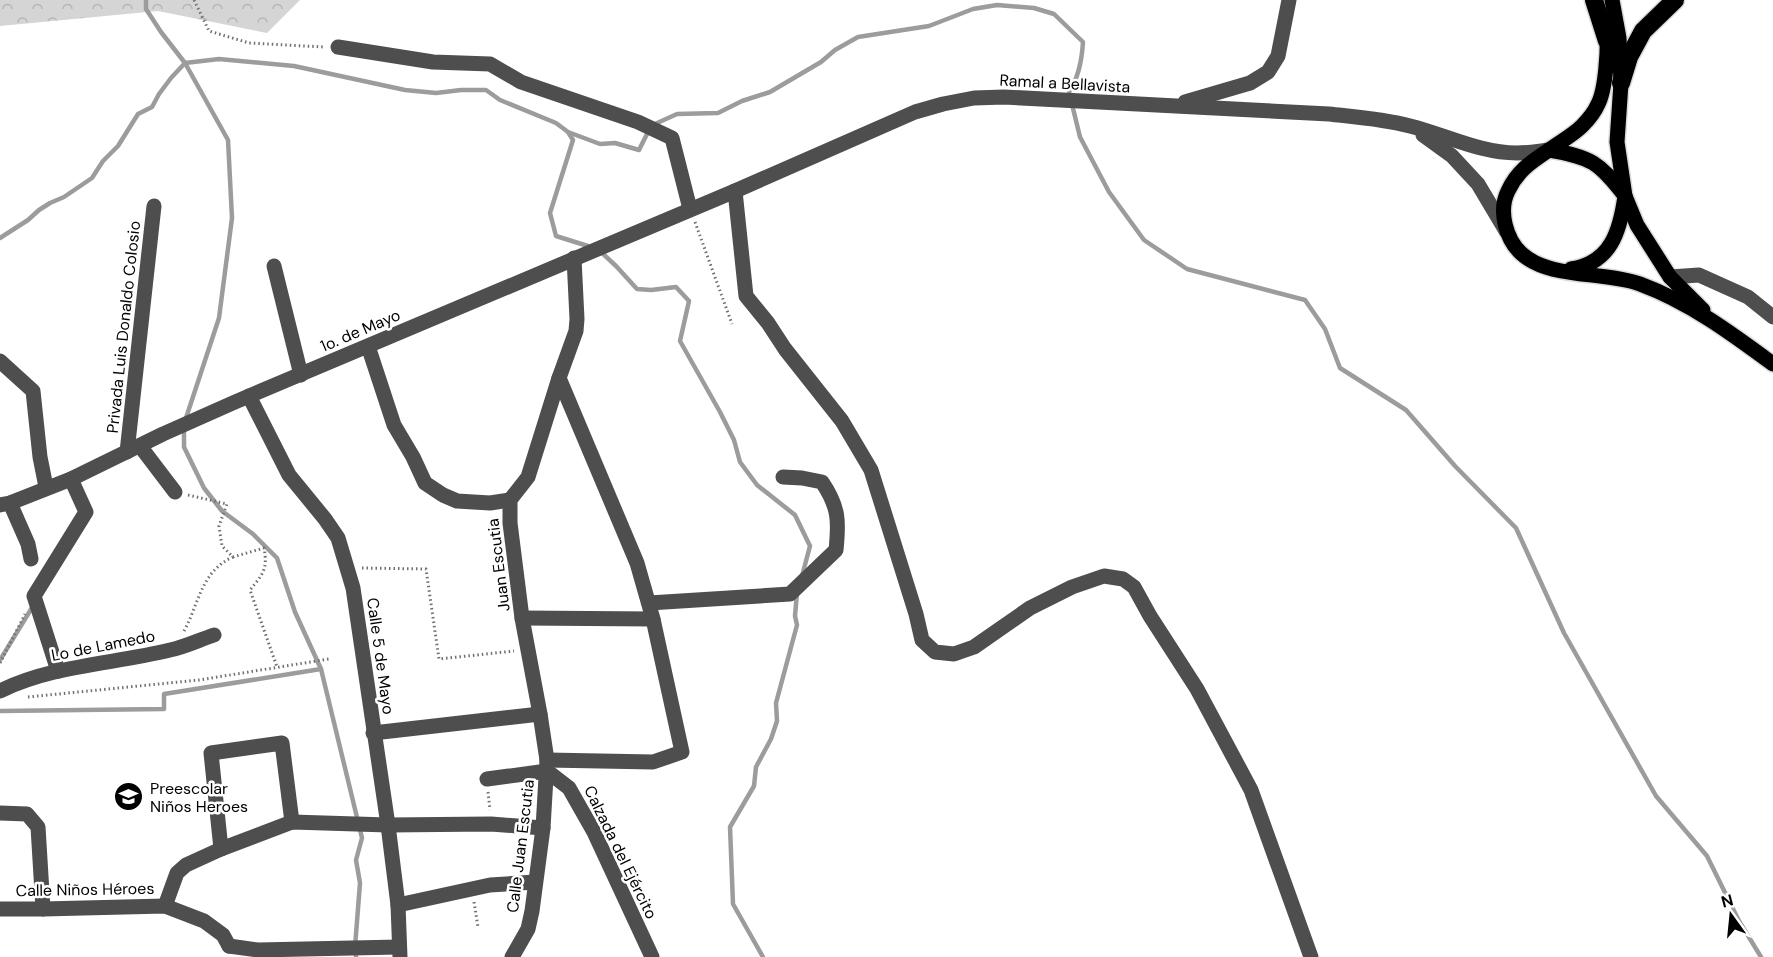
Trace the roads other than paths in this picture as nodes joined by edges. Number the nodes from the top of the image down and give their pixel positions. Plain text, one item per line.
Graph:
1 (1289, 0) edge
2 (1594, 0) edge
3 (1603, 0) edge
4 (1612, 0) edge
5 (1675, 0) edge
6 (1607, 41) junction
7 (338, 48) road end
8 (1621, 83) junction
9 (1173, 106) junction
10 (1410, 126) junction
11 (1549, 150) junction
12 (735, 191) junction
13 (1624, 196) junction
14 (154, 206) dead end
15 (690, 209) junction
16 (1509, 236) junction
17 (574, 258) junction
18 (274, 266) dead end
19 (1561, 271) junction
20 (1670, 277) junction
21 (1773, 317) edge
22 (1714, 321) junction
23 (368, 346) junction
24 (0, 362) edge
25 (1773, 364) edge
26 (301, 375) junction
27 (559, 378) junction
28 (242, 399) junction
29 (133, 449) junction
30 (783, 477) dead end
31 (71, 479) junction
32 (46, 487) junction
33 (175, 492) road end
34 (510, 500) junction
35 (5, 504) edge
36 (31, 559) dead end
37 (649, 603) junction
38 (522, 618) junction
39 (653, 619) junction
40 (214, 635) dead end
41 (58, 671) junction
42 (0, 692) edge
43 (540, 714) junction
44 (373, 733) junction
45 (547, 766) junction
46 (487, 779) road end
47 (0, 813) edge
48 (292, 822) junction
49 (388, 825) junction
50 (543, 828) junction
51 (221, 849) junction
52 (535, 882) junction
53 (398, 905) junction
54 (165, 906) junction
55 (0, 909) edge
56 (43, 909) junction
57 (227, 952) edge
58 (399, 952) edge
59 (513, 957) edge
60 (652, 957) edge
61 (1311, 957) edge

1 - 9 street
2 - 6 highway
3 - 6 main road
4 - 8 main road
5 - 8 highway
6 - 11 main road
7 - 15 street
8 - 13 main road
9 - 10 street, Ramal a Bellavista
9 - 12 street, Ramal a Bellavista
10 - 11 street, Ramal a Bellavista
10 - 16 street
11 - 13 main road
11 - 16 main road
12 - 15 street, 1o. de Mayo
12 - 61 street
13 - 19 main road
13 - 20 main road
14 - 29 street, Privada Luis Donaldo Colosio
15 - 17 street, 1o. de Mayo
16 - 19 main road
17 - 23 street, 1o. de Mayo
17 - 27 street, Juan Escutia
18 - 26 street
19 - 22 main road
20 - 21 street
20 - 22 main road
22 - 25 main road
23 - 26 street, 1o. de Mayo
23 - 34 street
24 - 32 street
26 - 28 street, 1o. de Mayo
27 - 34 street, Juan Escutia
27 - 37 street
28 - 29 street, 1o. de Mayo
28 - 44 street, Calle 5 de Mayo
29 - 31 street, 1o. de Mayo
29 - 33 street
30 - 37 street
31 - 32 street, 1o. de Mayo
31 - 41 street
32 - 35 street, 1o. de Mayo
34 - 38 street, Juan Escutia
35 - 36 street
37 - 39 street
38 - 39 street
38 - 43 street, Juan Escutia
39 - 45 street
40 - 41 street, Lo de Lamedo
41 - 42 street, Lo de Lamedo
43 - 44 street
43 - 45 street, Juan Escutia
44 - 49 street, Calle 5 de Mayo
45 - 46 street
45 - 50 street, Calle Juan Escutia
45 - 60 street, Calzada del Ejército
47 - 56 street
48 - 49 street
48 - 51 street
48 - 51 street
49 - 50 street
49 - 53 street, Calle 5 de Mayo
50 - 52 street, Calle Juan Escutia
51 - 54 street
52 - 53 street
52 - 59 street, Calle Juan Escutia
53 - 58 street, Calle 5 de Mayo
54 - 56 street, Calle Niños Héroes
54 - 57 street, Calle Niños Héroes
55 - 56 street, Calle Niños Héroes
57 - 58 street

